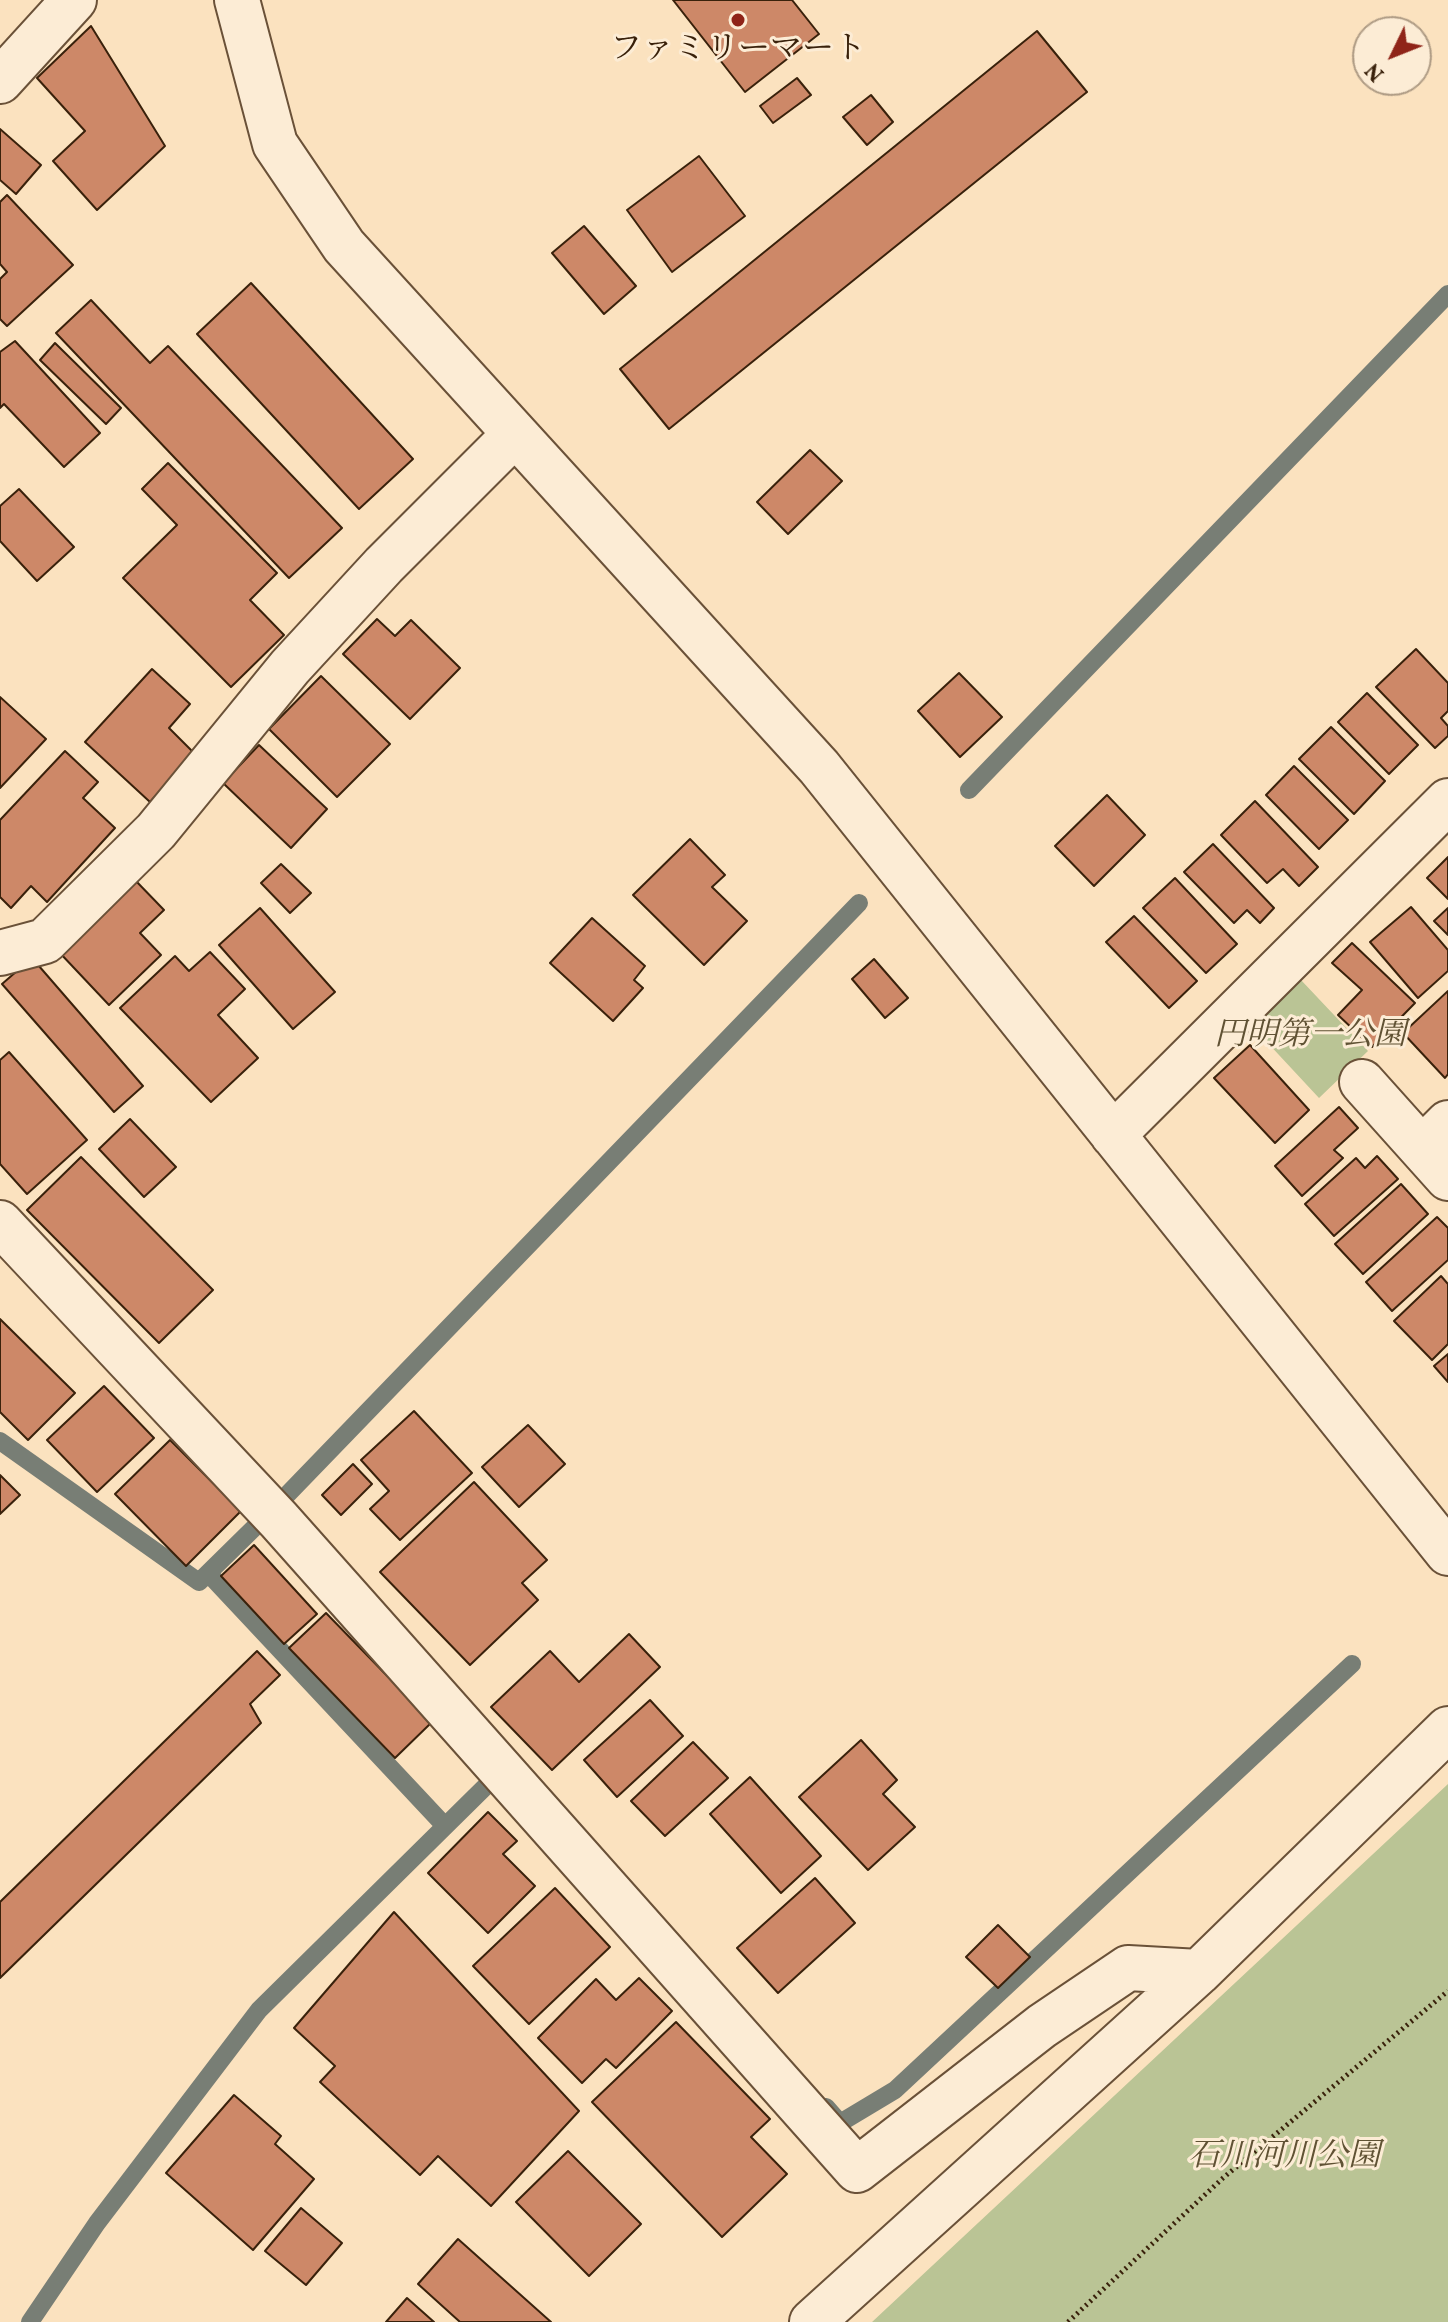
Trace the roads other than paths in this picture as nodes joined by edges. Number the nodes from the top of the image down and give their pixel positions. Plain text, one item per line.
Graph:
1 (74, 0) edge
2 (237, 0) edge
3 (0, 81) edge
4 (515, 434) junction
5 (1448, 801) edge
6 (0, 953) edge
7 (1362, 1082) dead end
8 (1113, 1135) junction
9 (1439, 1150) edge
10 (3, 1233) edge
11 (1448, 1553) edge
12 (1448, 1729) edge
13 (1199, 1972) junction
14 (812, 2322) edge

1 - 3 street
2 - 4 street
4 - 6 street
4 - 8 street
5 - 8 street
7 - 9 street
8 - 11 street
10 - 13 street
12 - 13 street
13 - 14 street

